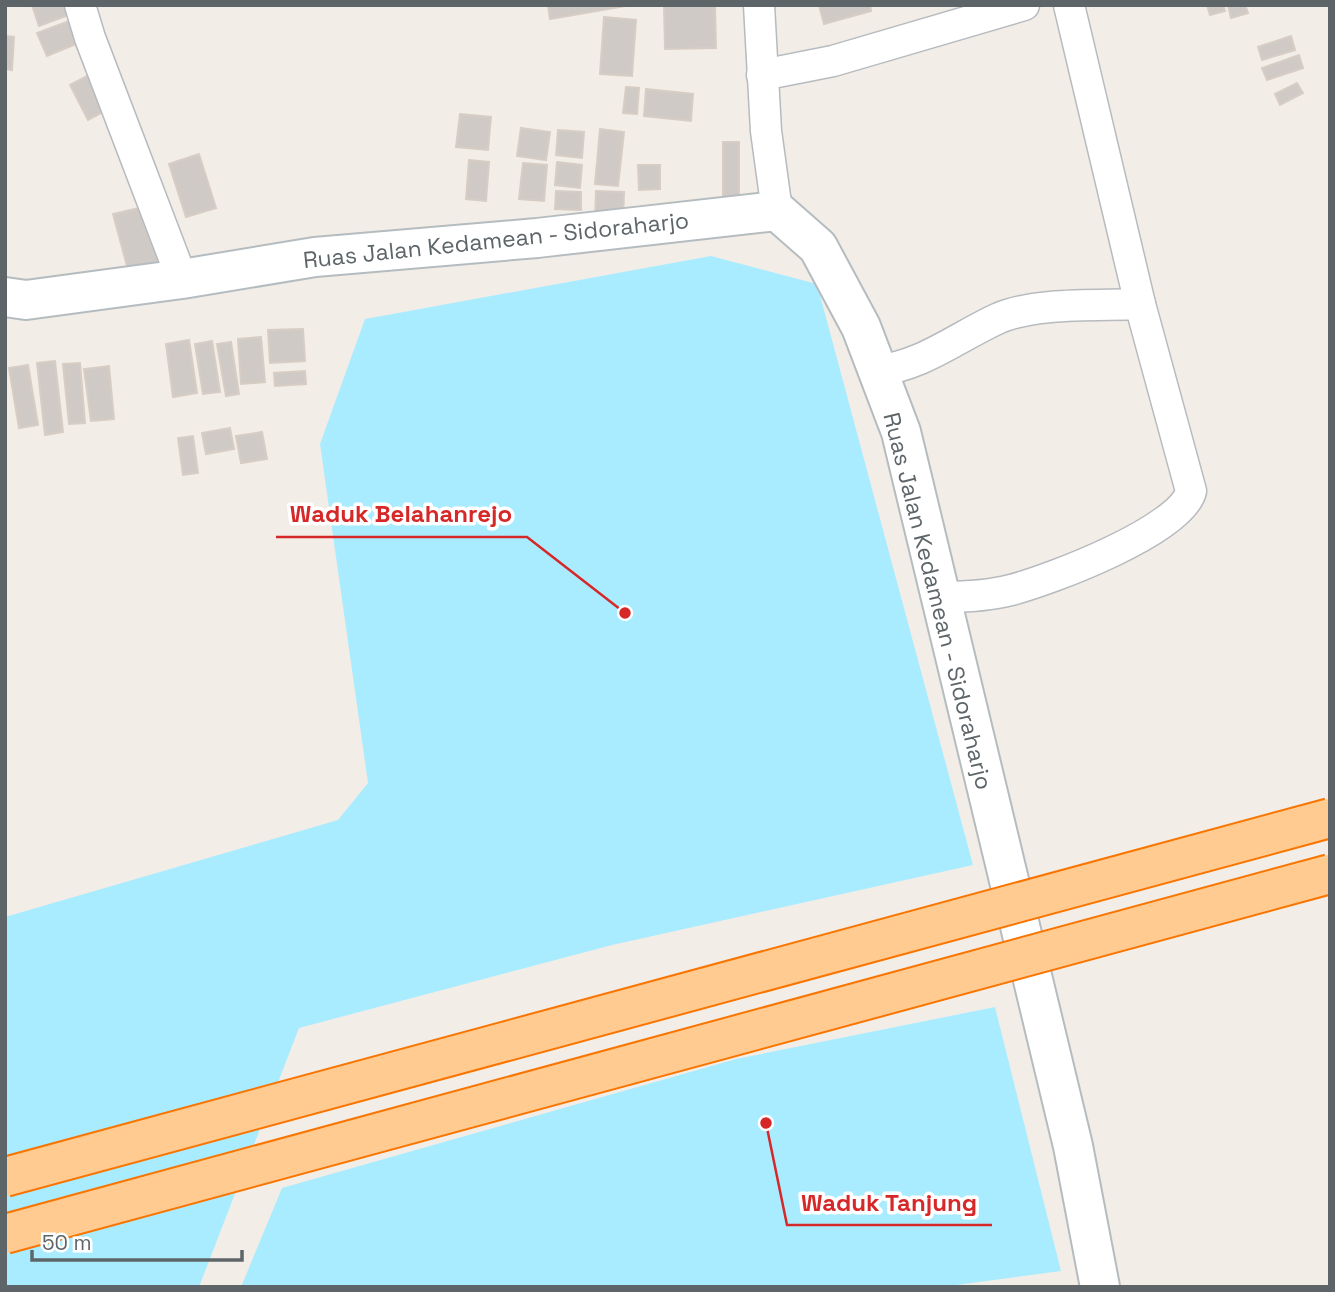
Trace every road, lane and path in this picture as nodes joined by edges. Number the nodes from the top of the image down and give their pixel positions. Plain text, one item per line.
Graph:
1 (80, 5) edge
2 (759, 5) edge
3 (1024, 5) edge
4 (1069, 5) edge
5 (762, 75) junction
6 (777, 211) junction
7 (182, 279) junction
8 (5, 297) edge
9 (1140, 304) junction
10 (875, 371) junction
11 (942, 597) junction
12 (1330, 818) edge
13 (1330, 874) edge
14 (5, 1177) edge
15 (5, 1234) edge
16 (1100, 1287) edge

1 - 7 street
2 - 5 street
3 - 5 street
4 - 9 street
5 - 6 street
6 - 7 main road, Ruas Jalan Kedamean - Sidoraharjo
6 - 10 main road, Ruas Jalan Kedamean - Sidoraharjo
7 - 8 main road, Ruas Jalan Kedamean - Sidoraharjo
9 - 10 street
9 - 11 street
10 - 11 main road, Ruas Jalan Kedamean - Sidoraharjo
11 - 16 main road, Ruas Jalan Kedamean - Sidoraharjo
12 - 14 highway, bridge
13 - 15 highway, bridge

